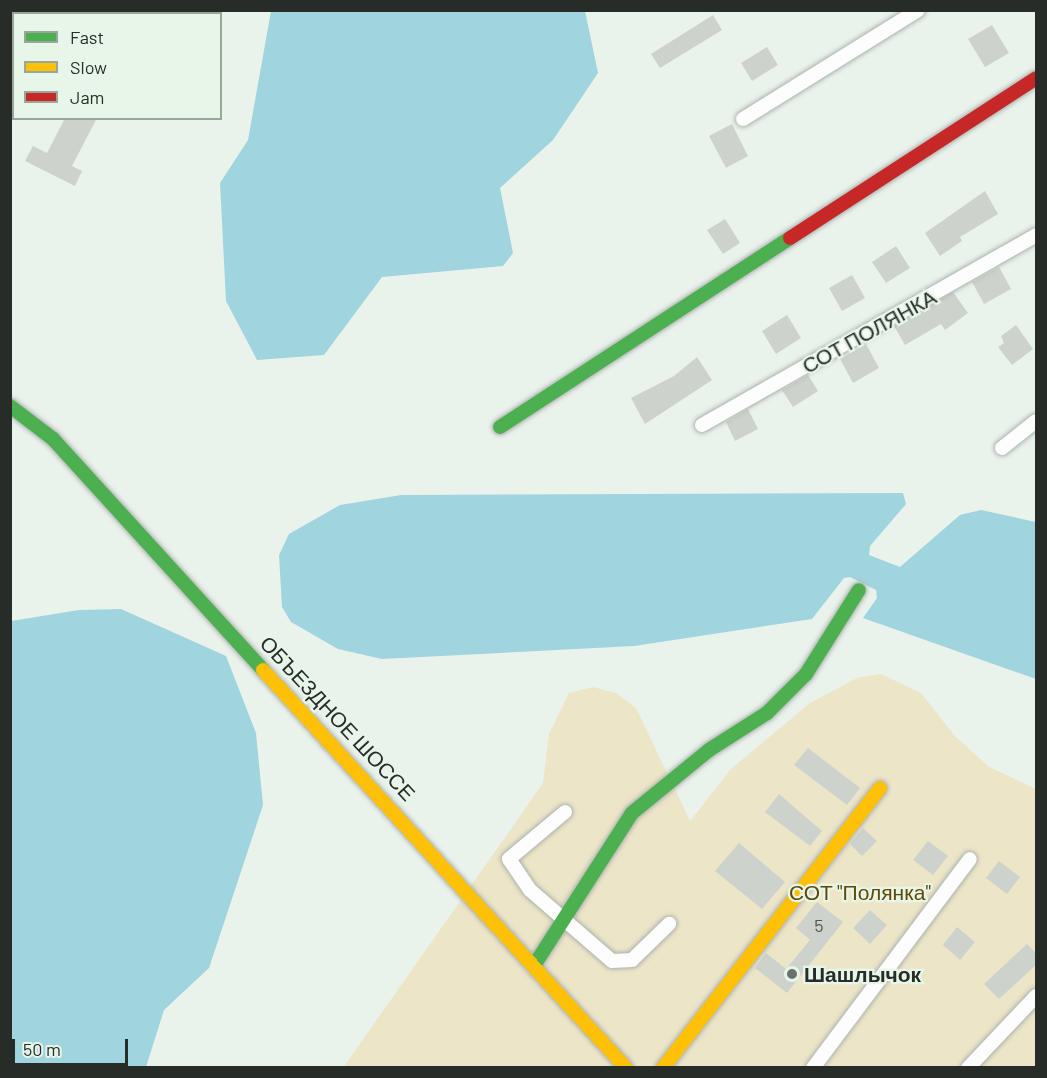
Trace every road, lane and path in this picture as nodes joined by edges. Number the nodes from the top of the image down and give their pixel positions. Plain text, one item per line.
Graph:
1 (918, 10) edge
2 (1036, 78) edge
3 (743, 119) dead end
4 (1036, 235) edge
5 (10, 406) edge
6 (1036, 421) edge
7 (702, 425) dead end
8 (501, 427) dead end
9 (1002, 448) dead end
10 (859, 590) dead end
11 (880, 788) dead end
12 (565, 812) dead end
13 (970, 859) dead end
14 (561, 919) junction
15 (669, 924) dead end
16 (535, 964) junction
17 (1036, 996) edge
18 (626, 1068) edge
19 (663, 1068) edge
20 (813, 1068) edge
21 (968, 1068) edge

1 - 3 street
2 - 8 street
4 - 7 street, СОТ ПОЛЯНКА
5 - 16 street, ОБЪЕЗДНОЕ ШОССЕ
6 - 9 street
10 - 14 street
11 - 19 street
12 - 14 street
13 - 20 street
14 - 15 street
14 - 16 street
16 - 18 street, ОБЪЕЗДНОЕ ШОССЕ
17 - 21 street

